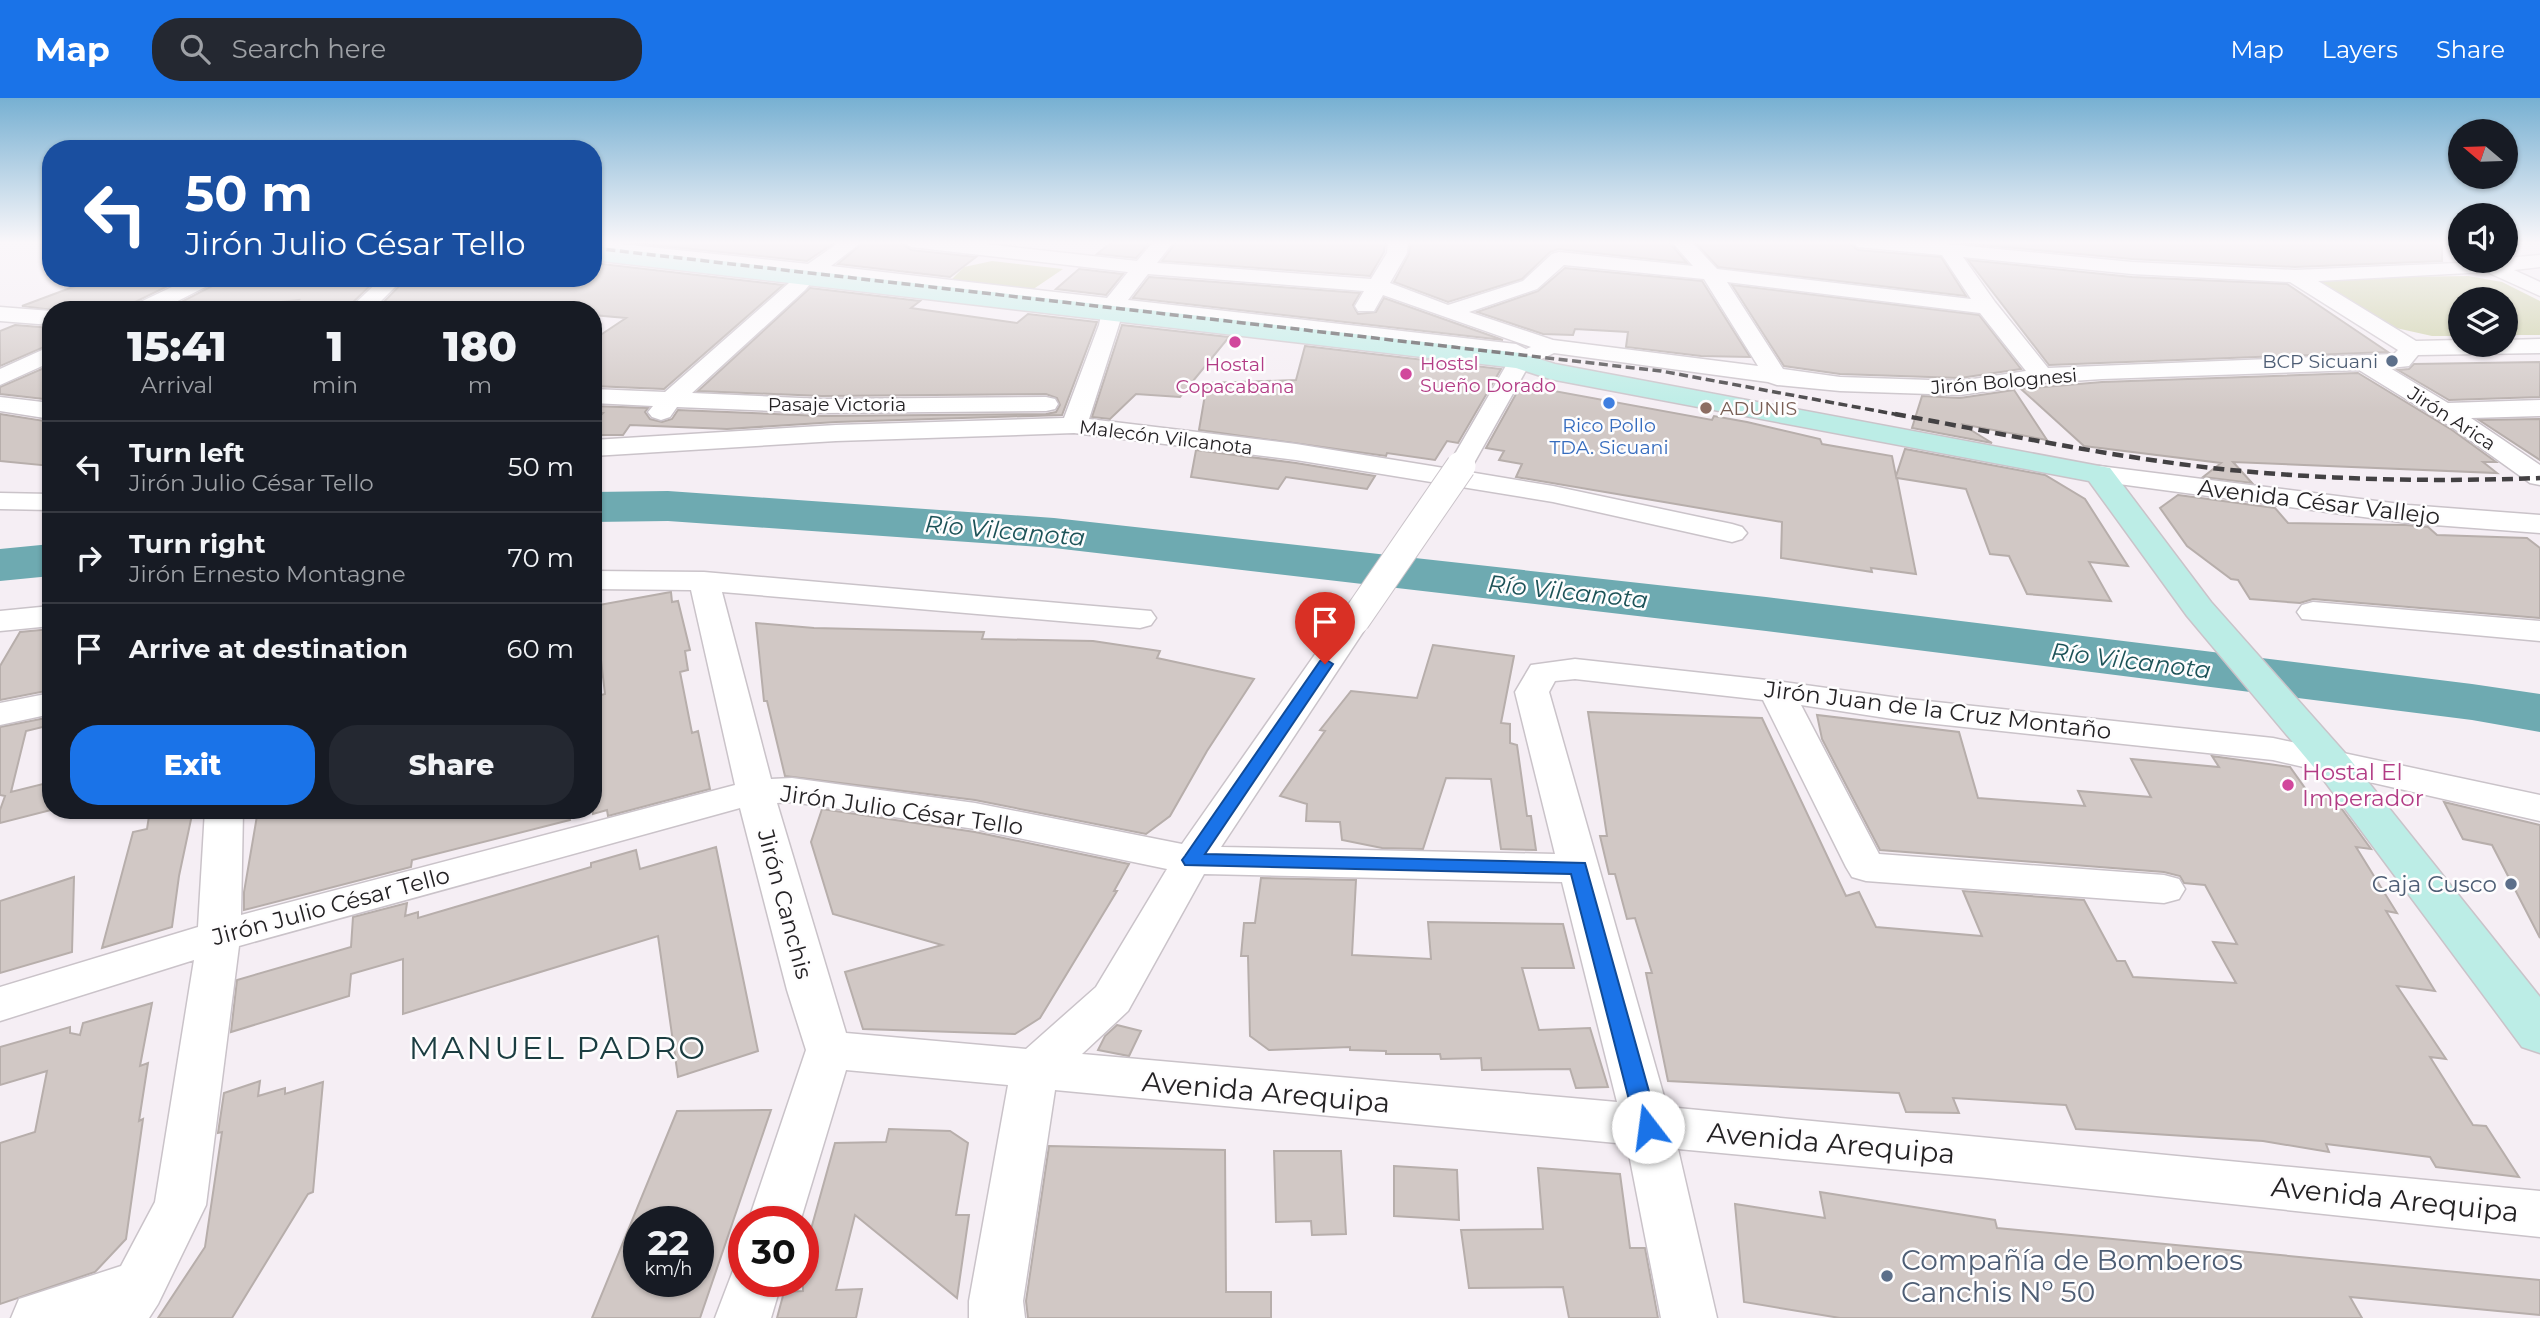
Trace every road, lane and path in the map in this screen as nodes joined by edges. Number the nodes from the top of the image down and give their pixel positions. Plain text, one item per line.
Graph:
1 (782, 298) edge
2 (975, 298) edge
3 (1123, 298) edge
4 (1371, 298) edge
5 (1410, 298) edge
6 (1490, 298) edge
7 (1726, 298) edge
8 (1911, 298) edge
9 (1981, 298) edge
10 (2331, 298) edge
11 (1987, 307) junction
12 (1447, 312) junction
13 (0, 314) edge
14 (1112, 314) junction
15 (42, 317) edge
16 (1341, 341) junction
17 (2540, 346) edge
18 (2411, 348) junction
19 (42, 358) edge
20 (1534, 361) junction
21 (2362, 362) junction
22 (0, 364) edge
23 (25, 366) junction
24 (2042, 376) junction
25 (0, 378) edge
26 (1777, 378) junction
27 (602, 397) edge
28 (669, 401) junction
29 (0, 404) edge
30 (2540, 408) edge
31 (42, 410) edge
32 (1078, 414) junction
33 (2453, 417) junction
34 (2540, 420) edge
35 (636, 445) junction
36 (602, 447) edge
37 (2099, 474) junction
38 (2540, 477) edge
39 (0, 501) edge
40 (42, 502) edge
41 (2540, 524) edge
42 (1732, 533) dead end
43 (602, 580) edge
44 (655, 581) junction
45 (704, 581) junction
46 (602, 596) edge
47 (2314, 612) dead end
48 (42, 617) edge
49 (1140, 618) dead end
50 (0, 621) edge
51 (2540, 631) edge
52 (1776, 691) junction
53 (42, 705) edge
54 (0, 714) edge
55 (2331, 762) junction
56 (755, 792) junction
57 (2540, 808) edge
58 (224, 819) edge
59 (1192, 860) junction
60 (1579, 868) junction
61 (2164, 889) dead end
62 (219, 936) junction
63 (0, 1004) edge
64 (2540, 1034) edge
65 (829, 1050) junction
66 (1034, 1070) junction
67 (1648, 1127) junction
68 (779, 1206) edge
69 (2540, 1214) edge
70 (750, 1297) edge
71 (128, 1302) edge
72 (39, 1318) edge
73 (743, 1318) edge
74 (997, 1318) edge
75 (1689, 1318) edge

1 - 28 street
2 - 14 street
3 - 14 street
4 - 16 street
5 - 12 street, Jirón Bolognesi
6 - 12 street
7 - 26 street
8 - 11 street
9 - 11 street
10 - 18 street, Jirón Arica
11 - 24 street
12 - 20 street, Jirón Bolognesi
13 - 15 street
14 - 16 street
14 - 32 street
16 - 20 street
17 - 18 street
18 - 21 street, Jirón Bolognesi
19 - 23 street
20 - 26 street, Jirón Bolognesi
20 - 37 street
20 - 59 street, bridge
21 - 24 street, Jirón Bolognesi
21 - 33 street, Jirón Arica
22 - 23 street
23 - 25 street
24 - 26 street, Jirón Bolognesi
27 - 28 street, Pasaje Victoria
28 - 32 street, Pasaje Victoria
28 - 35 street
29 - 31 street
30 - 33 street
32 - 35 street, Malecón Vilcanota
32 - 42 street, Malecón Vilcanota
33 - 34 street
33 - 38 street, Jirón Arica
35 - 36 street, Malecón Vilcanota
37 - 41 street, Avenida César Vallejo
37 - 55 street
39 - 40 street
43 - 44 street
44 - 45 street
44 - 46 street
45 - 49 street
45 - 56 street, Jirón Canchis
47 - 51 street
48 - 50 street
52 - 55 street, Jirón Juan de la Cruz Montaño
52 - 60 street, Jirón Juan de la Cruz Montaño
52 - 61 street
53 - 54 street
55 - 57 street, Jirón Juan de la Cruz Montaño
55 - 64 street
56 - 59 street, Jirón Julio César Tello
56 - 62 street, Jirón Julio César Tello
56 - 65 street, Jirón Canchis
58 - 62 street
59 - 60 street, Jirón Julio César Tello
59 - 66 street
60 - 67 street
62 - 63 street, Jirón Julio César Tello
62 - 71 street
65 - 66 street, Avenida Arequipa
65 - 68 street
66 - 67 street, Avenida Arequipa
66 - 74 street
67 - 69 street, Avenida Arequipa
67 - 75 street
70 - 73 street
71 - 72 street

